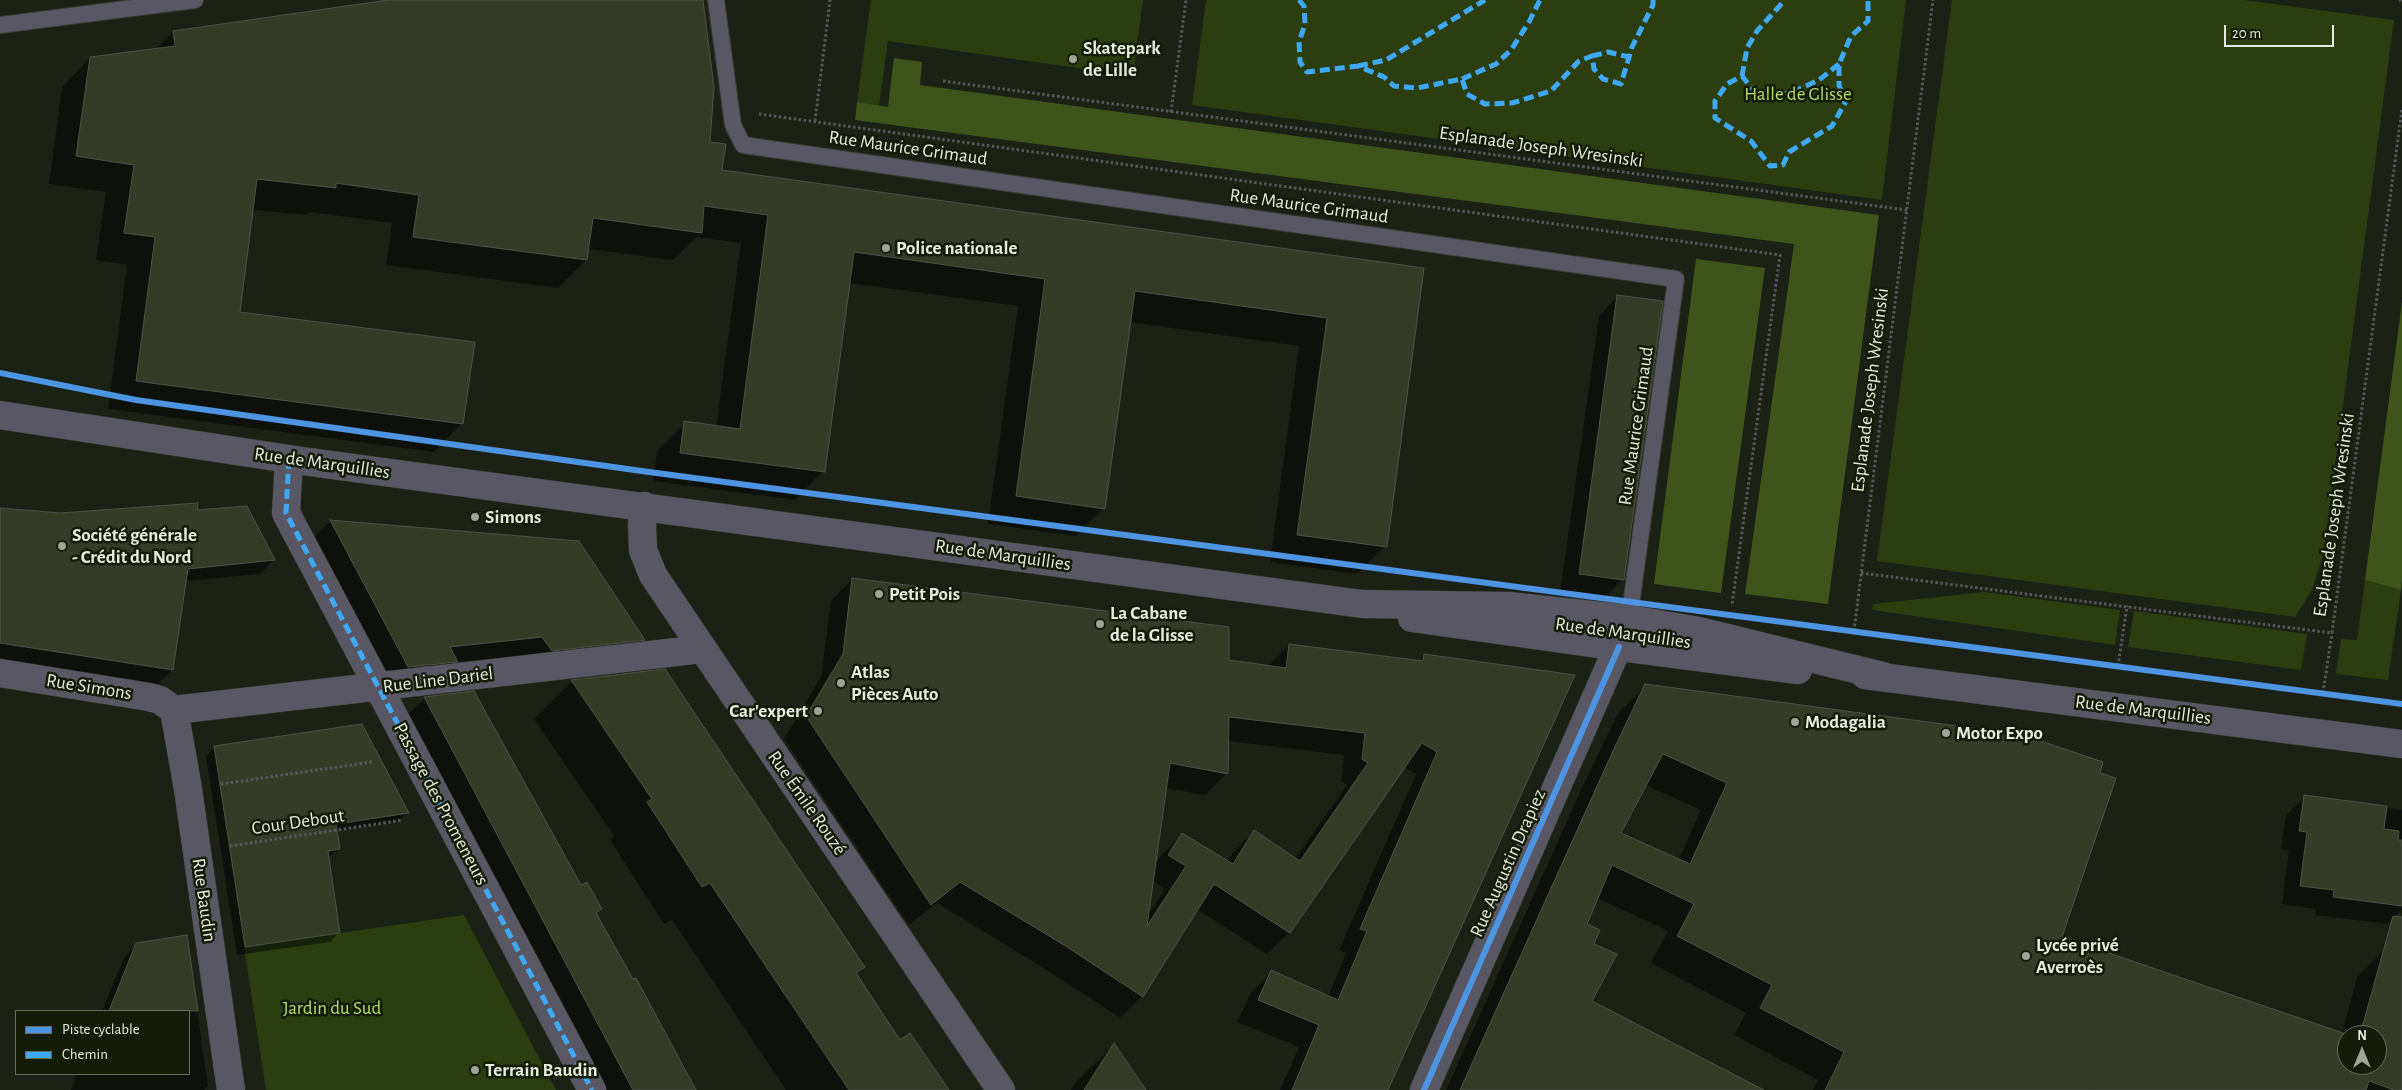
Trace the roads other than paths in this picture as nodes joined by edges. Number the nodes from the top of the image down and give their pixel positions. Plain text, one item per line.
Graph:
1 (195, 0) edge
2 (716, 0) edge
3 (0, 25) edge
4 (0, 415) edge
5 (289, 459) junction
6 (644, 506) junction
7 (1362, 604) junction
8 (1630, 619) junction
9 (1619, 648) junction
10 (702, 649) junction
11 (0, 673) edge
12 (1883, 676) junction
13 (380, 687) junction
14 (174, 710) junction
15 (2402, 744) edge
16 (231, 1090) edge
17 (592, 1090) edge
18 (1001, 1090) edge
19 (1424, 1090) edge

1 - 3 lane
2 - 8 lane, Rue Maurice Grimaud
4 - 5 street, Rue de Marquillies
5 - 6 street, Rue de Marquillies
5 - 13 street, Passage des Promeneurs
6 - 7 street, Rue de Marquillies
6 - 10 street, Rue Émile Rouzé
7 - 8 street, Rue de Marquillies
7 - 9 street, Rue de Marquillies
8 - 9 street, Rue Augustin Drapiez
8 - 12 street, Rue de Marquillies
9 - 12 street, Rue de Marquillies
9 - 19 street, Rue Augustin Drapiez
10 - 13 street, Rue Line Dariel
10 - 18 street, Rue Émile Rouzé
11 - 14 street, Rue Simons
12 - 15 street, Rue de Marquillies
13 - 14 street, Rue Line Dariel
13 - 17 street, Passage des Promeneurs
14 - 16 street, Rue Baudin

